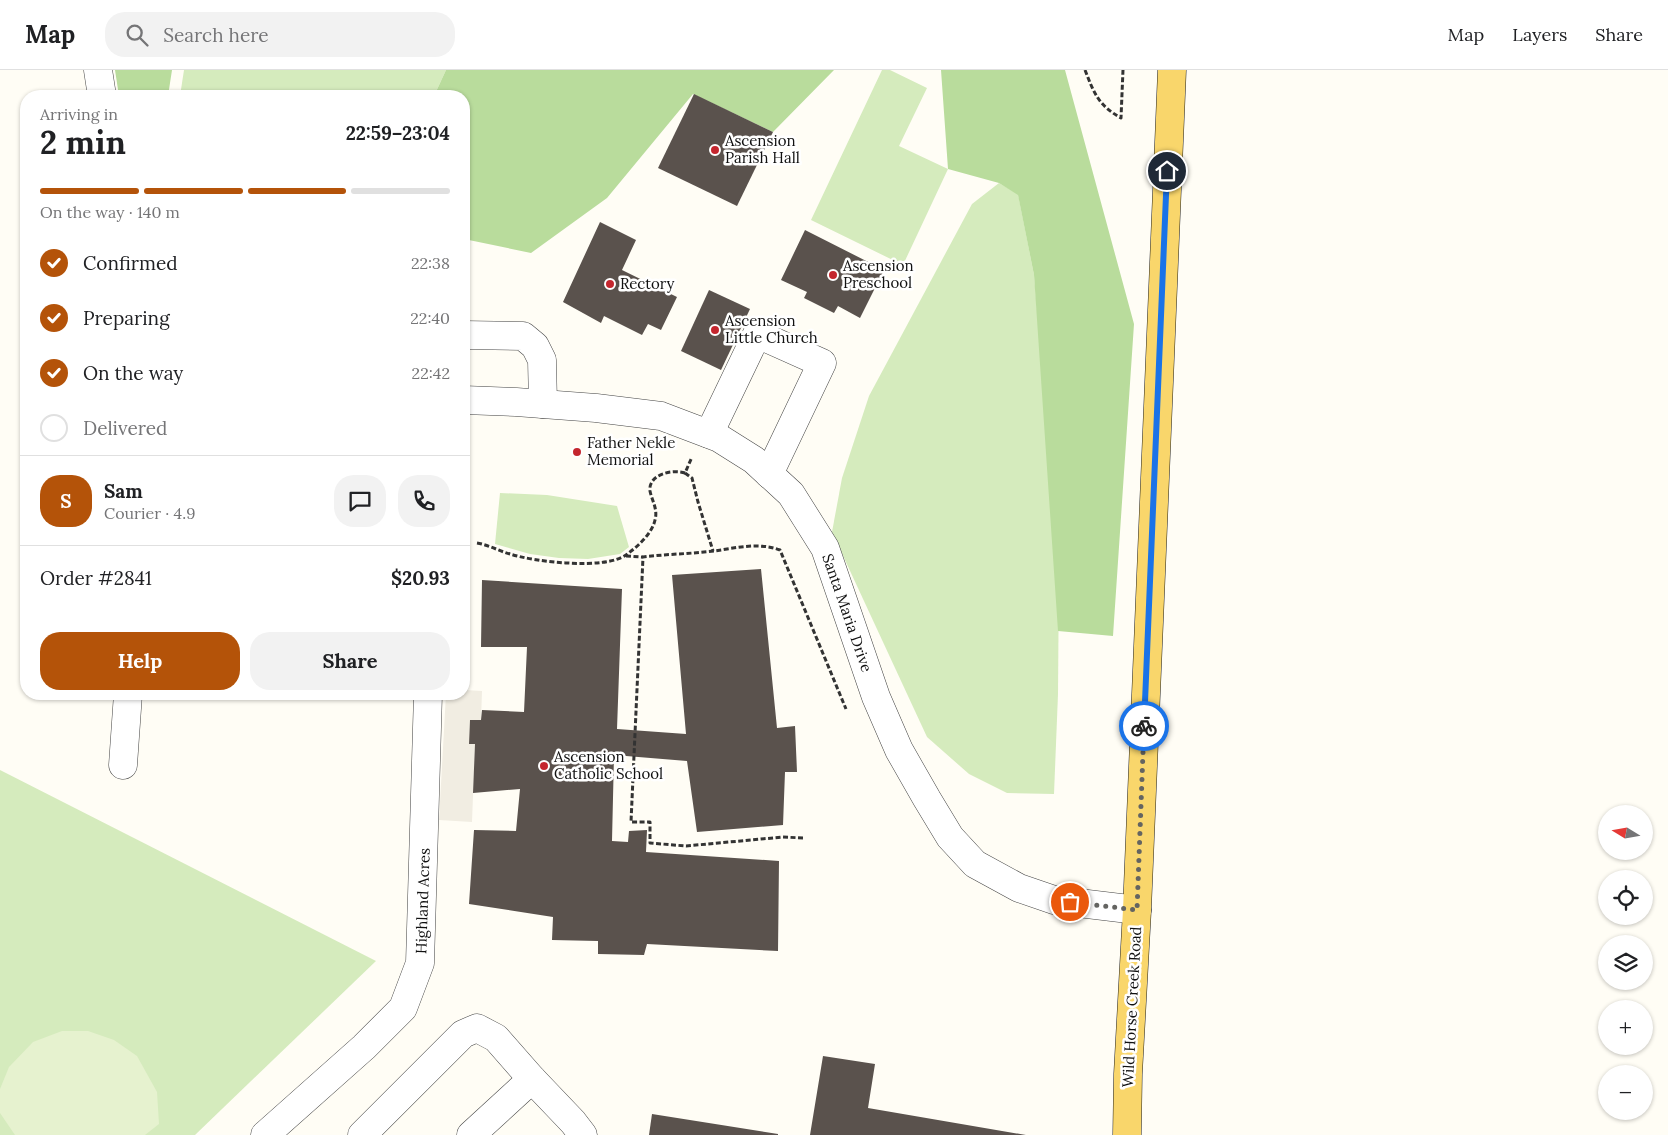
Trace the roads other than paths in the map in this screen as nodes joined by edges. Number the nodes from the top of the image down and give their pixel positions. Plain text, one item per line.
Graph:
1 (98, 70) edge
2 (1172, 70) edge
3 (101, 90) edge
4 (470, 335) edge
5 (470, 400) edge
6 (543, 404) junction
7 (709, 434) junction
8 (769, 474) junction
9 (128, 700) edge
10 (428, 700) edge
11 (123, 765) dead end
12 (1137, 910) junction
13 (532, 1079) junction
14 (284, 1129) edge
15 (362, 1135) edge
16 (471, 1135) edge
17 (583, 1135) edge
18 (1127, 1135) edge

1 - 3 street
2 - 12 main road, Wild Horse Creek Road
4 - 6 street
5 - 6 street, Santa Maria Drive
6 - 7 street, Santa Maria Drive
7 - 8 street, Santa Maria Drive
7 - 8 street
8 - 12 street, Santa Maria Drive
9 - 11 street
10 - 14 street, Highland Acres
12 - 18 main road, Wild Horse Creek Road
13 - 15 street
13 - 16 street
13 - 17 street

